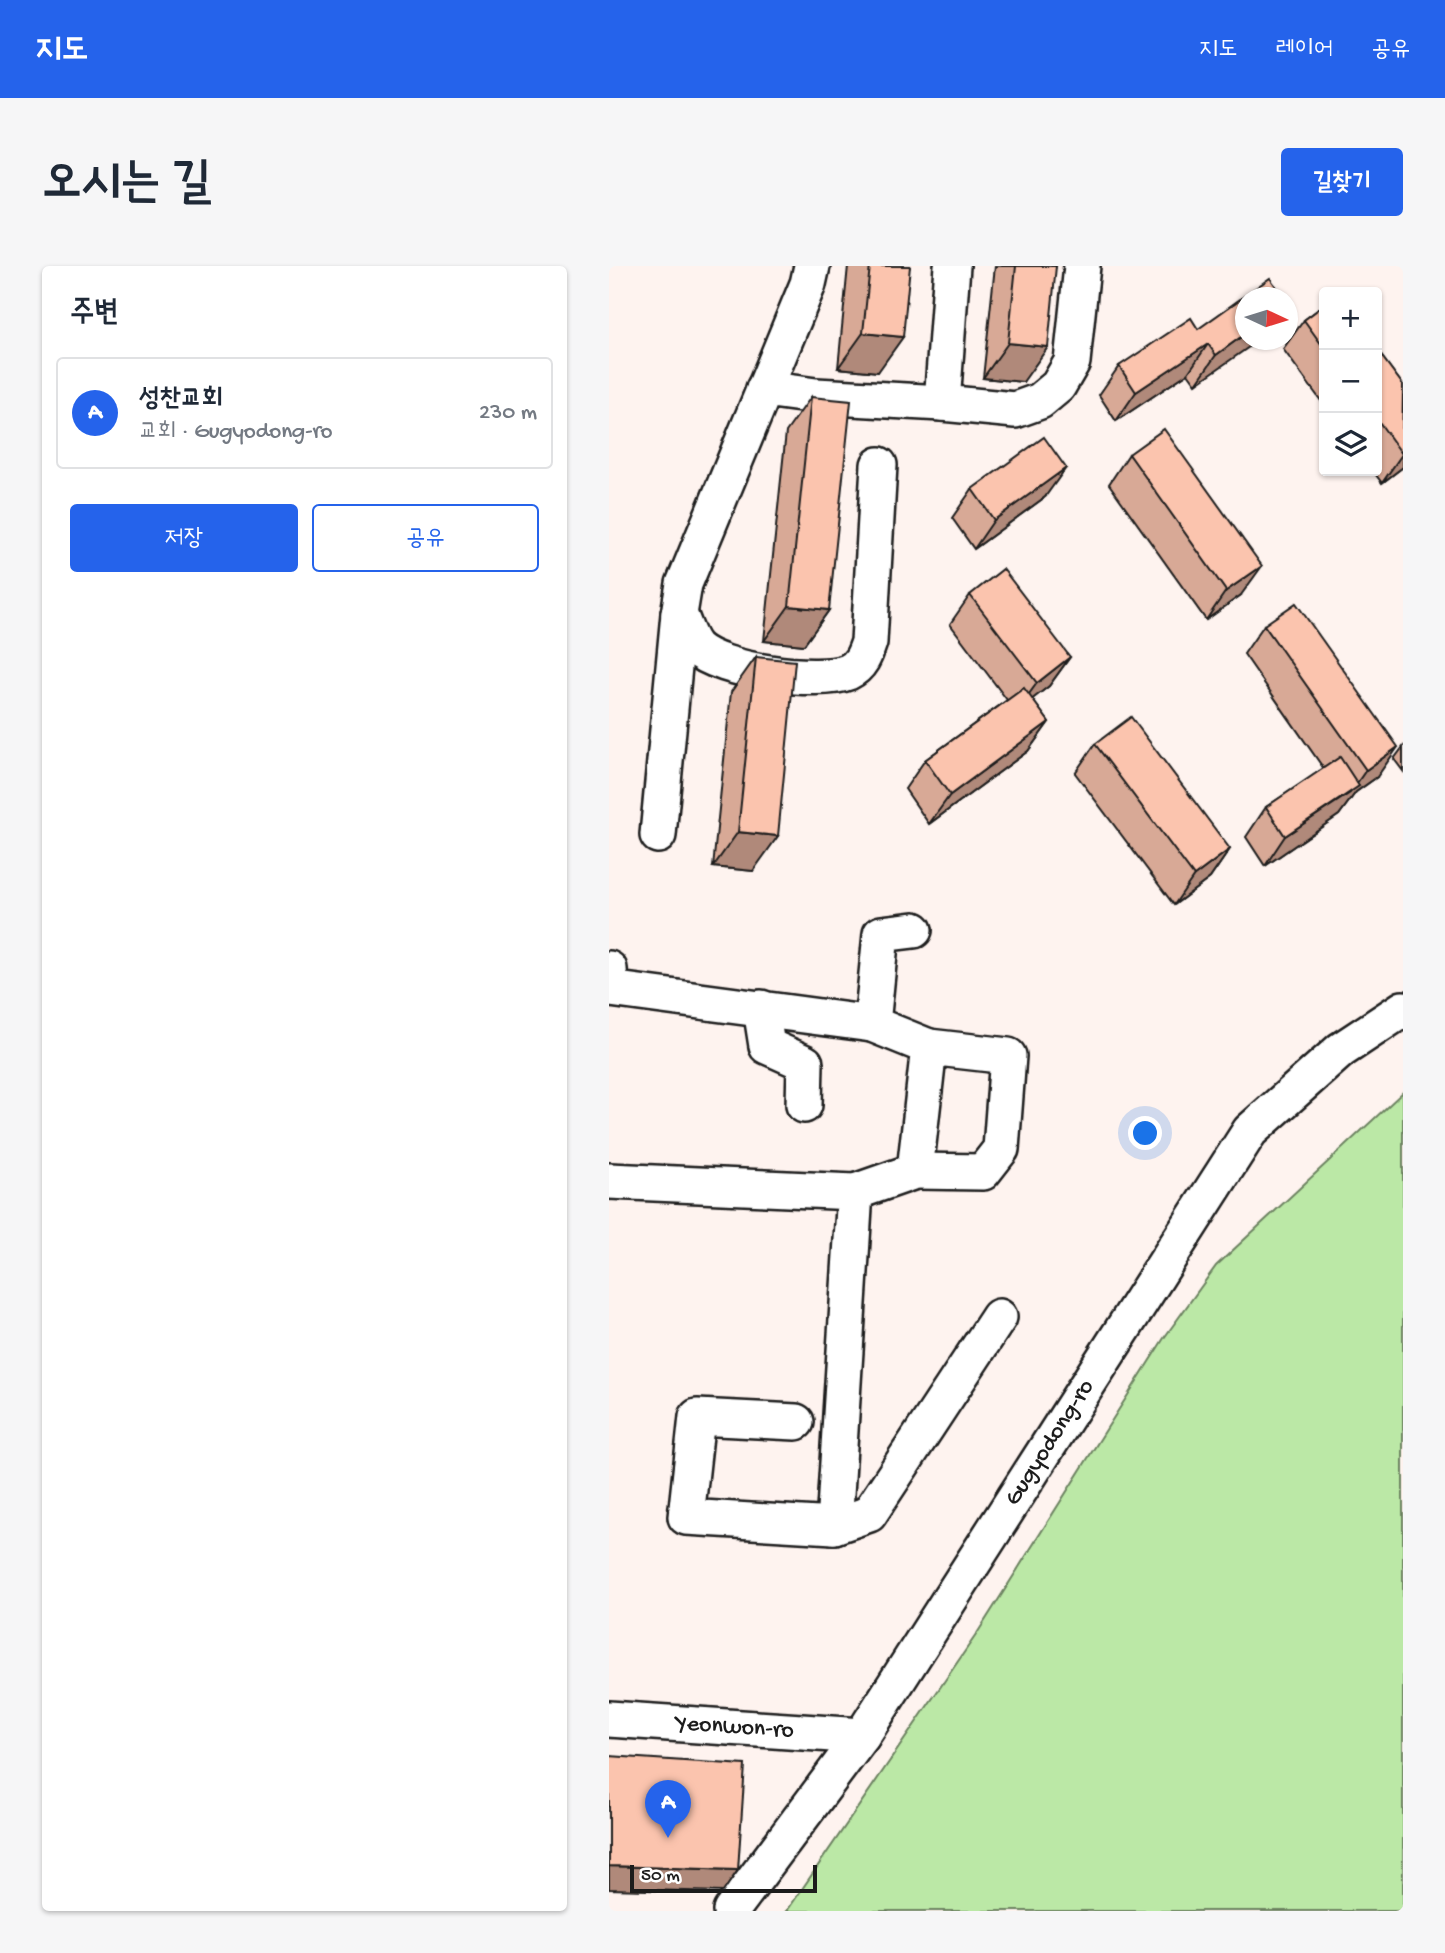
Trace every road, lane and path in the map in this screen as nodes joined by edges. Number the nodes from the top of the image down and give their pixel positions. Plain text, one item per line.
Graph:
1 (812, 266) edge
2 (952, 266) edge
3 (1082, 266) edge
4 (764, 389) junction
5 (942, 403) junction
6 (879, 465) dead end
7 (679, 614) junction
8 (658, 835) dead end
9 (914, 930) dead end
10 (609, 970) edge
11 (609, 991) edge
12 (761, 1008) junction
13 (1403, 1009) edge
14 (872, 1024) junction
15 (929, 1047) junction
16 (804, 1105) dead end
17 (915, 1171) junction
18 (609, 1181) edge
19 (855, 1192) junction
20 (999, 1317) dead end
21 (796, 1422) dead end
22 (834, 1526) junction
23 (609, 1719) edge
24 (862, 1736) junction
25 (731, 1911) edge

1 - 4 street
2 - 5 street
3 - 5 street
4 - 5 street
4 - 7 street
6 - 7 street
7 - 8 street
9 - 14 street
10 - 11 street
11 - 12 street
12 - 14 street
12 - 16 street
13 - 24 street, Gugyodong-ro
14 - 15 street
15 - 17 street
15 - 17 street
17 - 19 street
18 - 19 street
19 - 22 street
20 - 22 street
21 - 22 street
23 - 24 street, Yeonwon-ro
24 - 25 street, Gugyodong-ro

